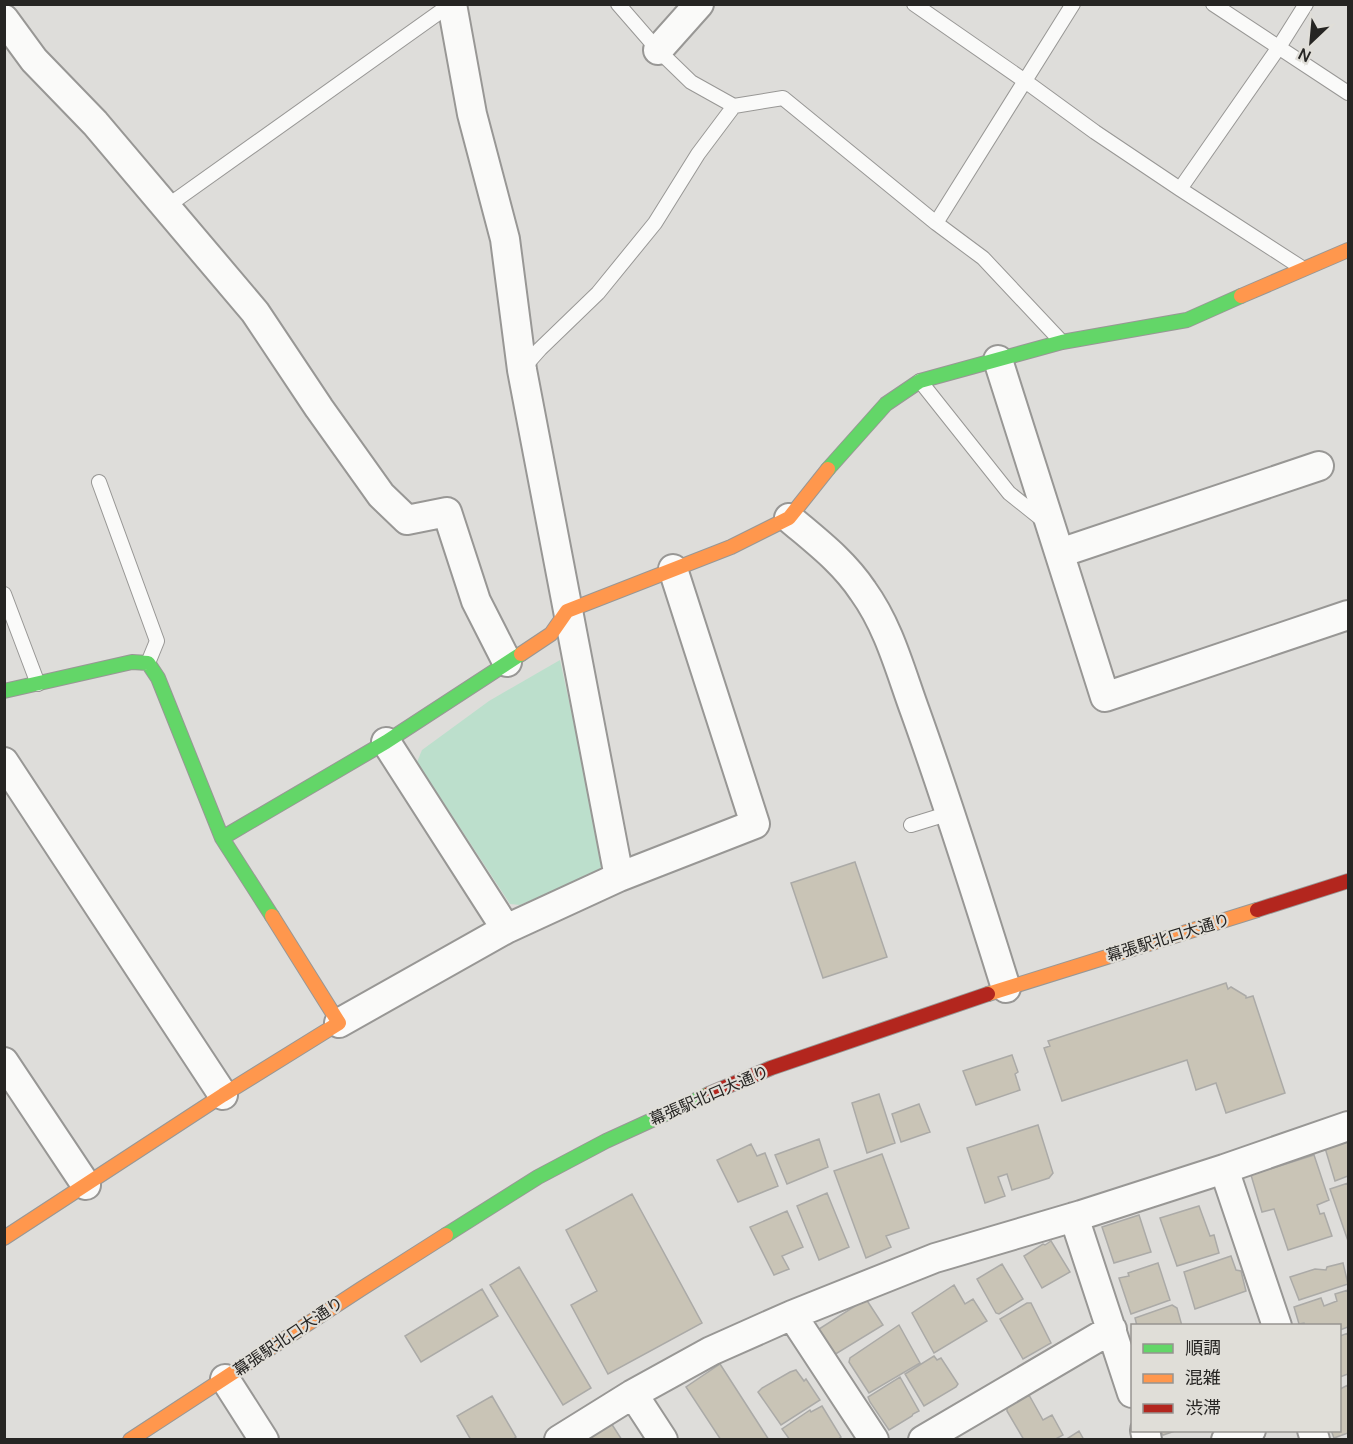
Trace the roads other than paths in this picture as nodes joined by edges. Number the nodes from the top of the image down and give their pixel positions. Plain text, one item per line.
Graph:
1 (451, 4) edge
2 (618, 4) edge
3 (699, 4) edge
4 (914, 4) edge
5 (1073, 4) edge
6 (1214, 4) edge
7 (1306, 4) edge
8 (4, 19) edge
9 (1279, 47) junction
10 (658, 50) junction
11 (1025, 81) junction
12 (1348, 93) edge
13 (734, 106) junction
14 (1180, 189) junction
15 (166, 207) junction
16 (936, 222) junction
17 (1348, 250) edge
18 (1304, 269) junction
19 (1062, 342) junction
20 (998, 360) junction
21 (522, 370) junction
22 (920, 381) junction
23 (1319, 466) dead end
24 (99, 482) dead end
25 (789, 518) junction
26 (1050, 526) junction
27 (1060, 554) junction
28 (673, 569) junction
29 (4, 594) edge
30 (567, 611) junction
31 (1348, 615) edge
32 (507, 662) junction
33 (147, 663) junction
34 (38, 684) junction
35 (4, 691) edge
36 (386, 742) junction
37 (4, 762) edge
38 (950, 813) junction
39 (911, 825) dead end
40 (222, 837) junction
41 (619, 877) junction
42 (1348, 881) edge
43 (506, 929) junction
44 (1006, 988) junction
45 (339, 1023) junction
46 (4, 1062) edge
47 (223, 1095) junction
48 (1348, 1126) edge
49 (1224, 1169) junction
50 (86, 1185) junction
51 (1074, 1217) junction
52 (4, 1238) edge
53 (792, 1315) junction
54 (1276, 1324) edge
55 (1112, 1329) junction
56 (225, 1379) junction
57 (1131, 1390) edge
58 (633, 1394) junction
59 (1248, 1432) edge
60 (130, 1440) edge
61 (264, 1440) edge
62 (559, 1440) edge
63 (663, 1440) edge
64 (874, 1440) edge
65 (923, 1440) edge
66 (1226, 1440) edge

1 - 15 lane
1 - 21 street
2 - 10 lane
3 - 10 street
4 - 11 lane
5 - 11 lane
6 - 9 lane
7 - 9 lane
8 - 15 street
9 - 12 lane
9 - 14 lane
10 - 13 lane
11 - 14 lane
11 - 16 lane
13 - 16 lane
13 - 21 lane
14 - 18 lane
15 - 32 street
16 - 19 lane
17 - 18 street
18 - 19 street
19 - 20 street
20 - 22 street
20 - 26 street
21 - 30 street
22 - 25 street
22 - 26 lane
23 - 27 street
24 - 33 lane
25 - 28 street
25 - 38 street
26 - 27 street
27 - 31 street
28 - 30 street
28 - 41 street
29 - 34 lane
30 - 32 street
30 - 41 street
32 - 36 street
33 - 34 street
33 - 40 street
34 - 35 street
36 - 40 street
36 - 43 street
37 - 47 street
38 - 39 lane
38 - 44 street
40 - 45 street
41 - 43 street
42 - 44 street, 幕張駅北口大通り
43 - 45 street
44 - 56 street, 幕張駅北口大通り
45 - 47 street
46 - 50 street
47 - 50 street
48 - 49 street
49 - 51 street
49 - 54 street
50 - 52 street
51 - 53 street
51 - 55 street
53 - 58 street
53 - 64 street
55 - 57 street
55 - 65 street
56 - 60 street, 幕張駅北口大通り
56 - 61 street
58 - 62 street
58 - 63 street
59 - 66 street

